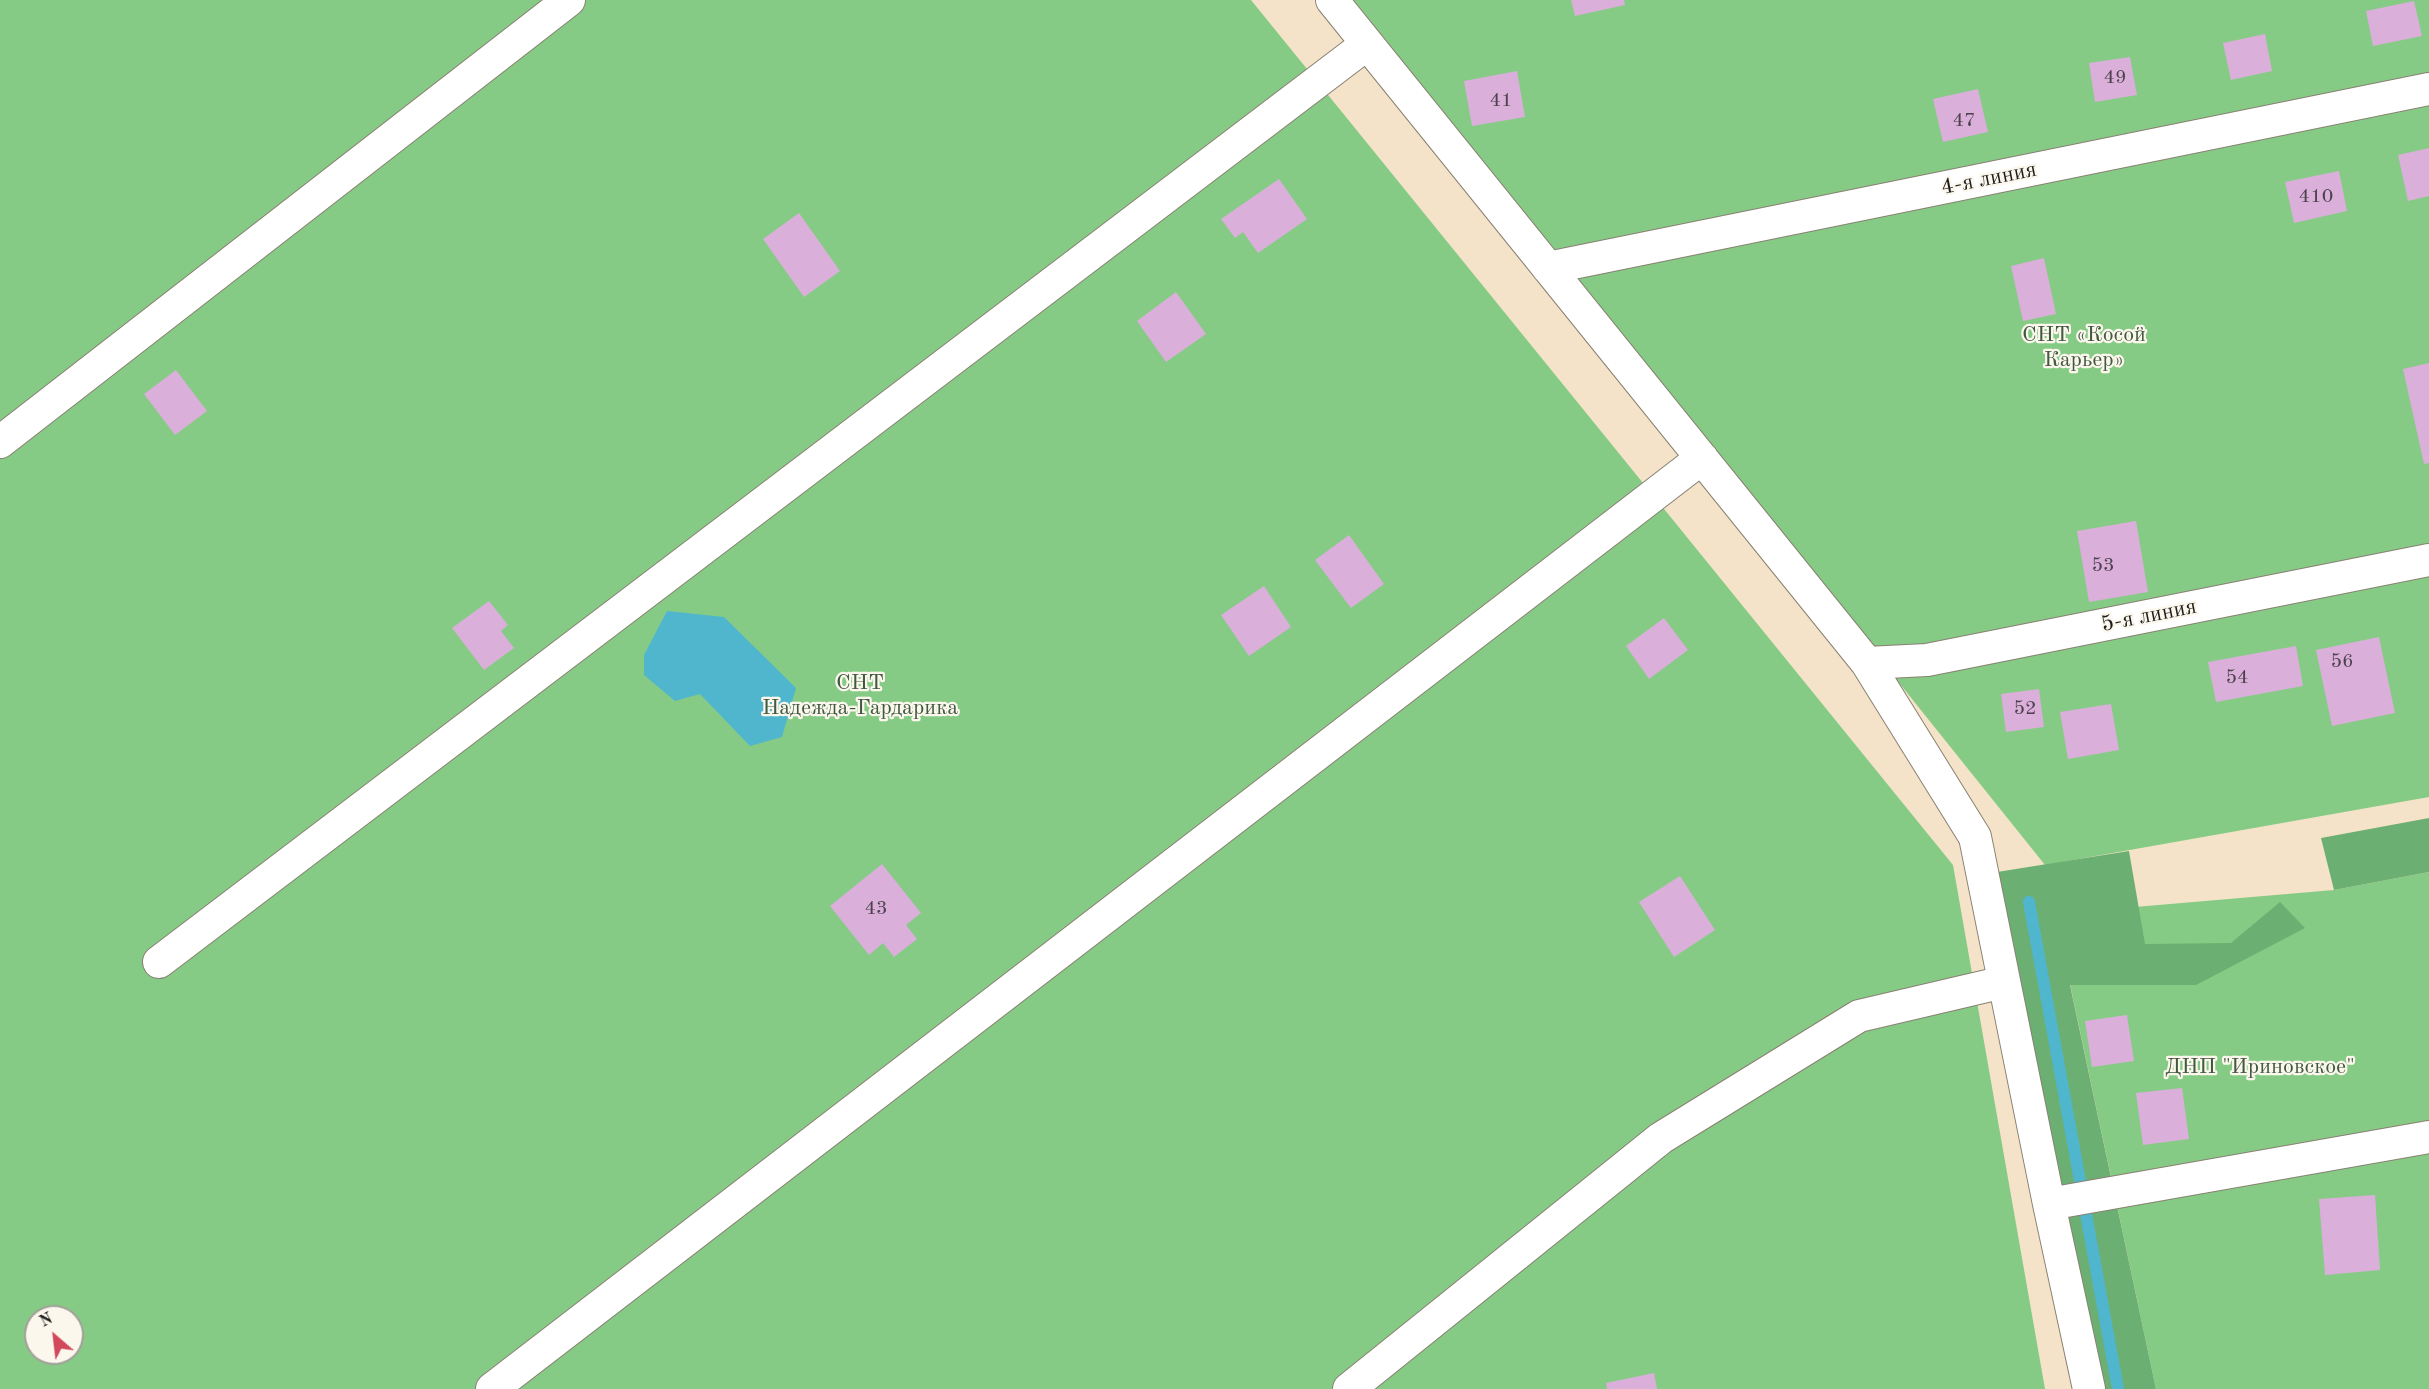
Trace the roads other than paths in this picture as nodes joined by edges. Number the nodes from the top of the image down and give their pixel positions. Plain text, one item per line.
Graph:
1 (569, 0) edge
2 (1332, 0) edge
3 (1367, 44) junction
4 (2429, 89) edge
5 (1548, 268) junction
6 (0, 442) edge
7 (1702, 458) junction
8 (2429, 560) edge
9 (1867, 663) junction
10 (159, 962) dead end
11 (2004, 982) junction
12 (2429, 1137) edge
13 (2049, 1204) junction
14 (492, 1389) edge
15 (1349, 1389) edge
16 (2089, 1389) edge

1 - 6 street
2 - 3 street
3 - 5 street
3 - 10 street
4 - 5 street, 4-я линия
5 - 7 street
7 - 9 street
7 - 14 street
8 - 9 street, 5-я линия
9 - 11 street
11 - 13 street
11 - 15 street
12 - 13 street
13 - 16 street

